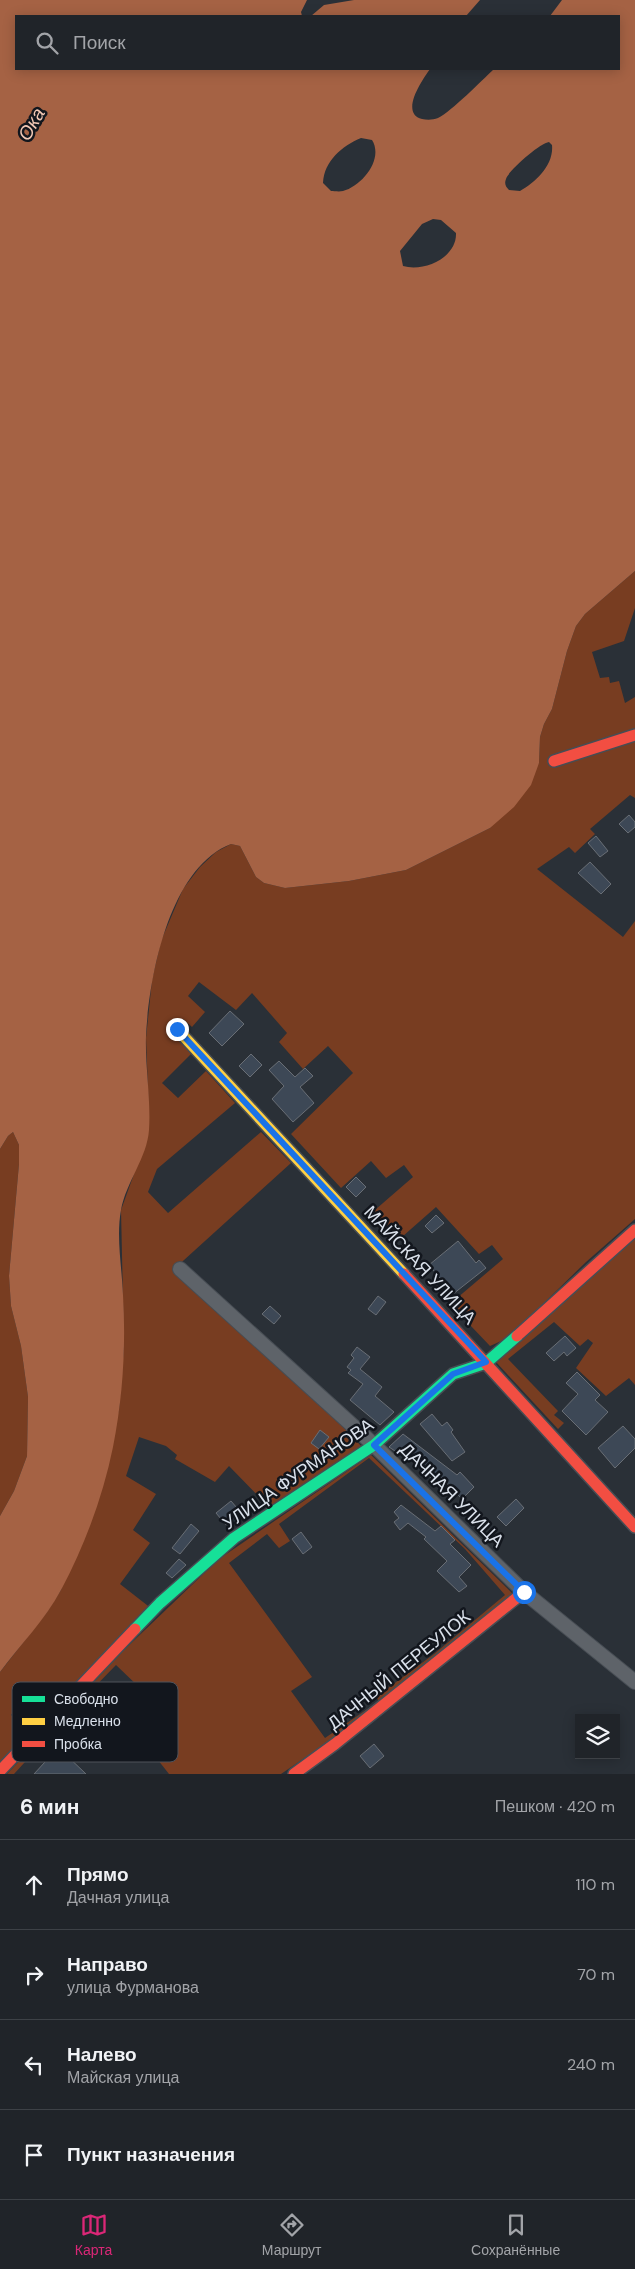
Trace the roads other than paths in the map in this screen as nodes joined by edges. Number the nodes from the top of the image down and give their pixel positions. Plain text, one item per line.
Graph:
1 (635, 736) edge
2 (554, 761) dead end
3 (177, 1029) dead end
4 (635, 1230) edge
5 (180, 1269) dead end
6 (486, 1362) junction
7 (374, 1445) junction
8 (635, 1527) edge
9 (524, 1592) junction
10 (85, 1682) edge
11 (635, 1682) edge
12 (12, 1758) edge
13 (0, 1771) edge
14 (294, 1774) edge

1 - 2 street
3 - 6 street, МАЙСКАЯ УЛИЦА
4 - 6 street, УЛИЦА ФУРМАНОВА
5 - 7 street, ДАЧНАЯ УЛИЦА
6 - 7 street, УЛИЦА ФУРМАНОВА
6 - 8 street, МАЙСКАЯ УЛИЦА
7 - 9 street, ДАЧНАЯ УЛИЦА
7 - 10 street, УЛИЦА ФУРМАНОВА
9 - 11 street, ДАЧНАЯ УЛИЦА
9 - 14 street, ДАЧНЫЙ ПЕРЕУЛОК
12 - 13 street, УЛИЦА ФУРМАНОВА

